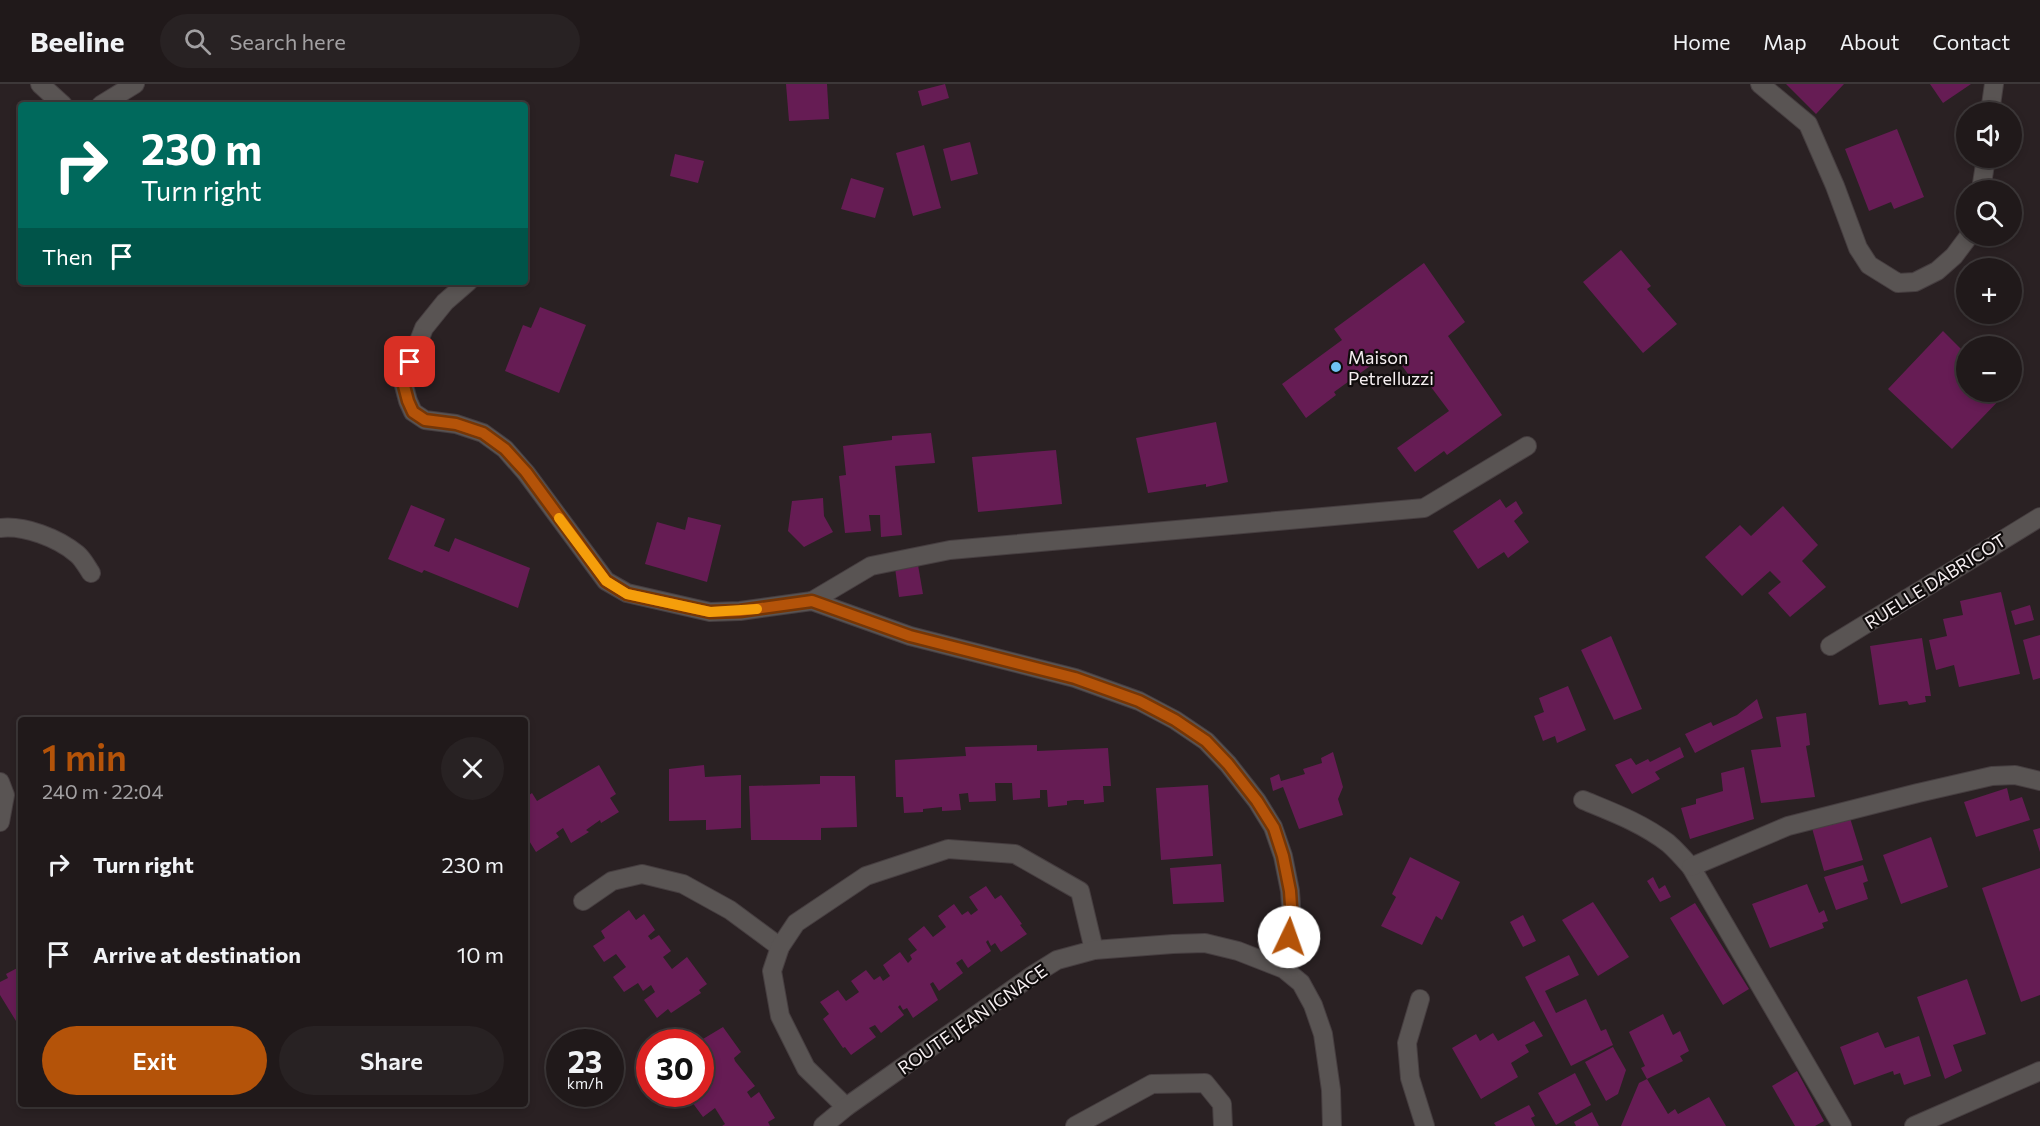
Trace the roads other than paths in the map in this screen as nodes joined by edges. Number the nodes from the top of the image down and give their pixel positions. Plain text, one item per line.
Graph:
1 (40, 84) edge
2 (135, 84) edge
3 (1760, 84) edge
4 (1994, 84) edge
5 (60, 102) edge
6 (106, 102) edge
7 (1991, 102) edge
8 (1961, 246) edge
9 (465, 285) edge
10 (1527, 446) dead end
11 (2040, 517) edge
12 (0, 528) edge
13 (91, 573) dead end
14 (812, 601) junction
15 (1830, 646) dead end
16 (2040, 781) edge
17 (0, 782) edge
18 (1583, 800) dead end
19 (0, 822) edge
20 (1691, 867) junction
21 (583, 901) dead end
22 (780, 946) junction
23 (1094, 950) junction
24 (1284, 969) junction
25 (1420, 999) dead end
26 (2040, 1071) edge
27 (846, 1107) junction
28 (823, 1126) edge
29 (1075, 1126) edge
30 (1223, 1126) edge
31 (1332, 1126) edge
32 (1425, 1126) edge
33 (1842, 1126) edge
34 (1914, 1126) edge

1 - 5 street
2 - 6 street
3 - 8 street
4 - 7 street
9 - 14 street
10 - 14 street
11 - 15 street, RUELLE DABRICOT
12 - 13 street
14 - 24 street
16 - 20 street
17 - 19 street
18 - 20 street
20 - 33 street
21 - 22 street
22 - 23 street
22 - 27 street
23 - 24 street, ROUTE JEAN IGNACE
23 - 27 street, ROUTE JEAN IGNACE
24 - 31 street, ROUTE JEAN IGNACE
25 - 32 street
26 - 34 street
27 - 28 street, ROUTE JEAN IGNACE
29 - 30 street

